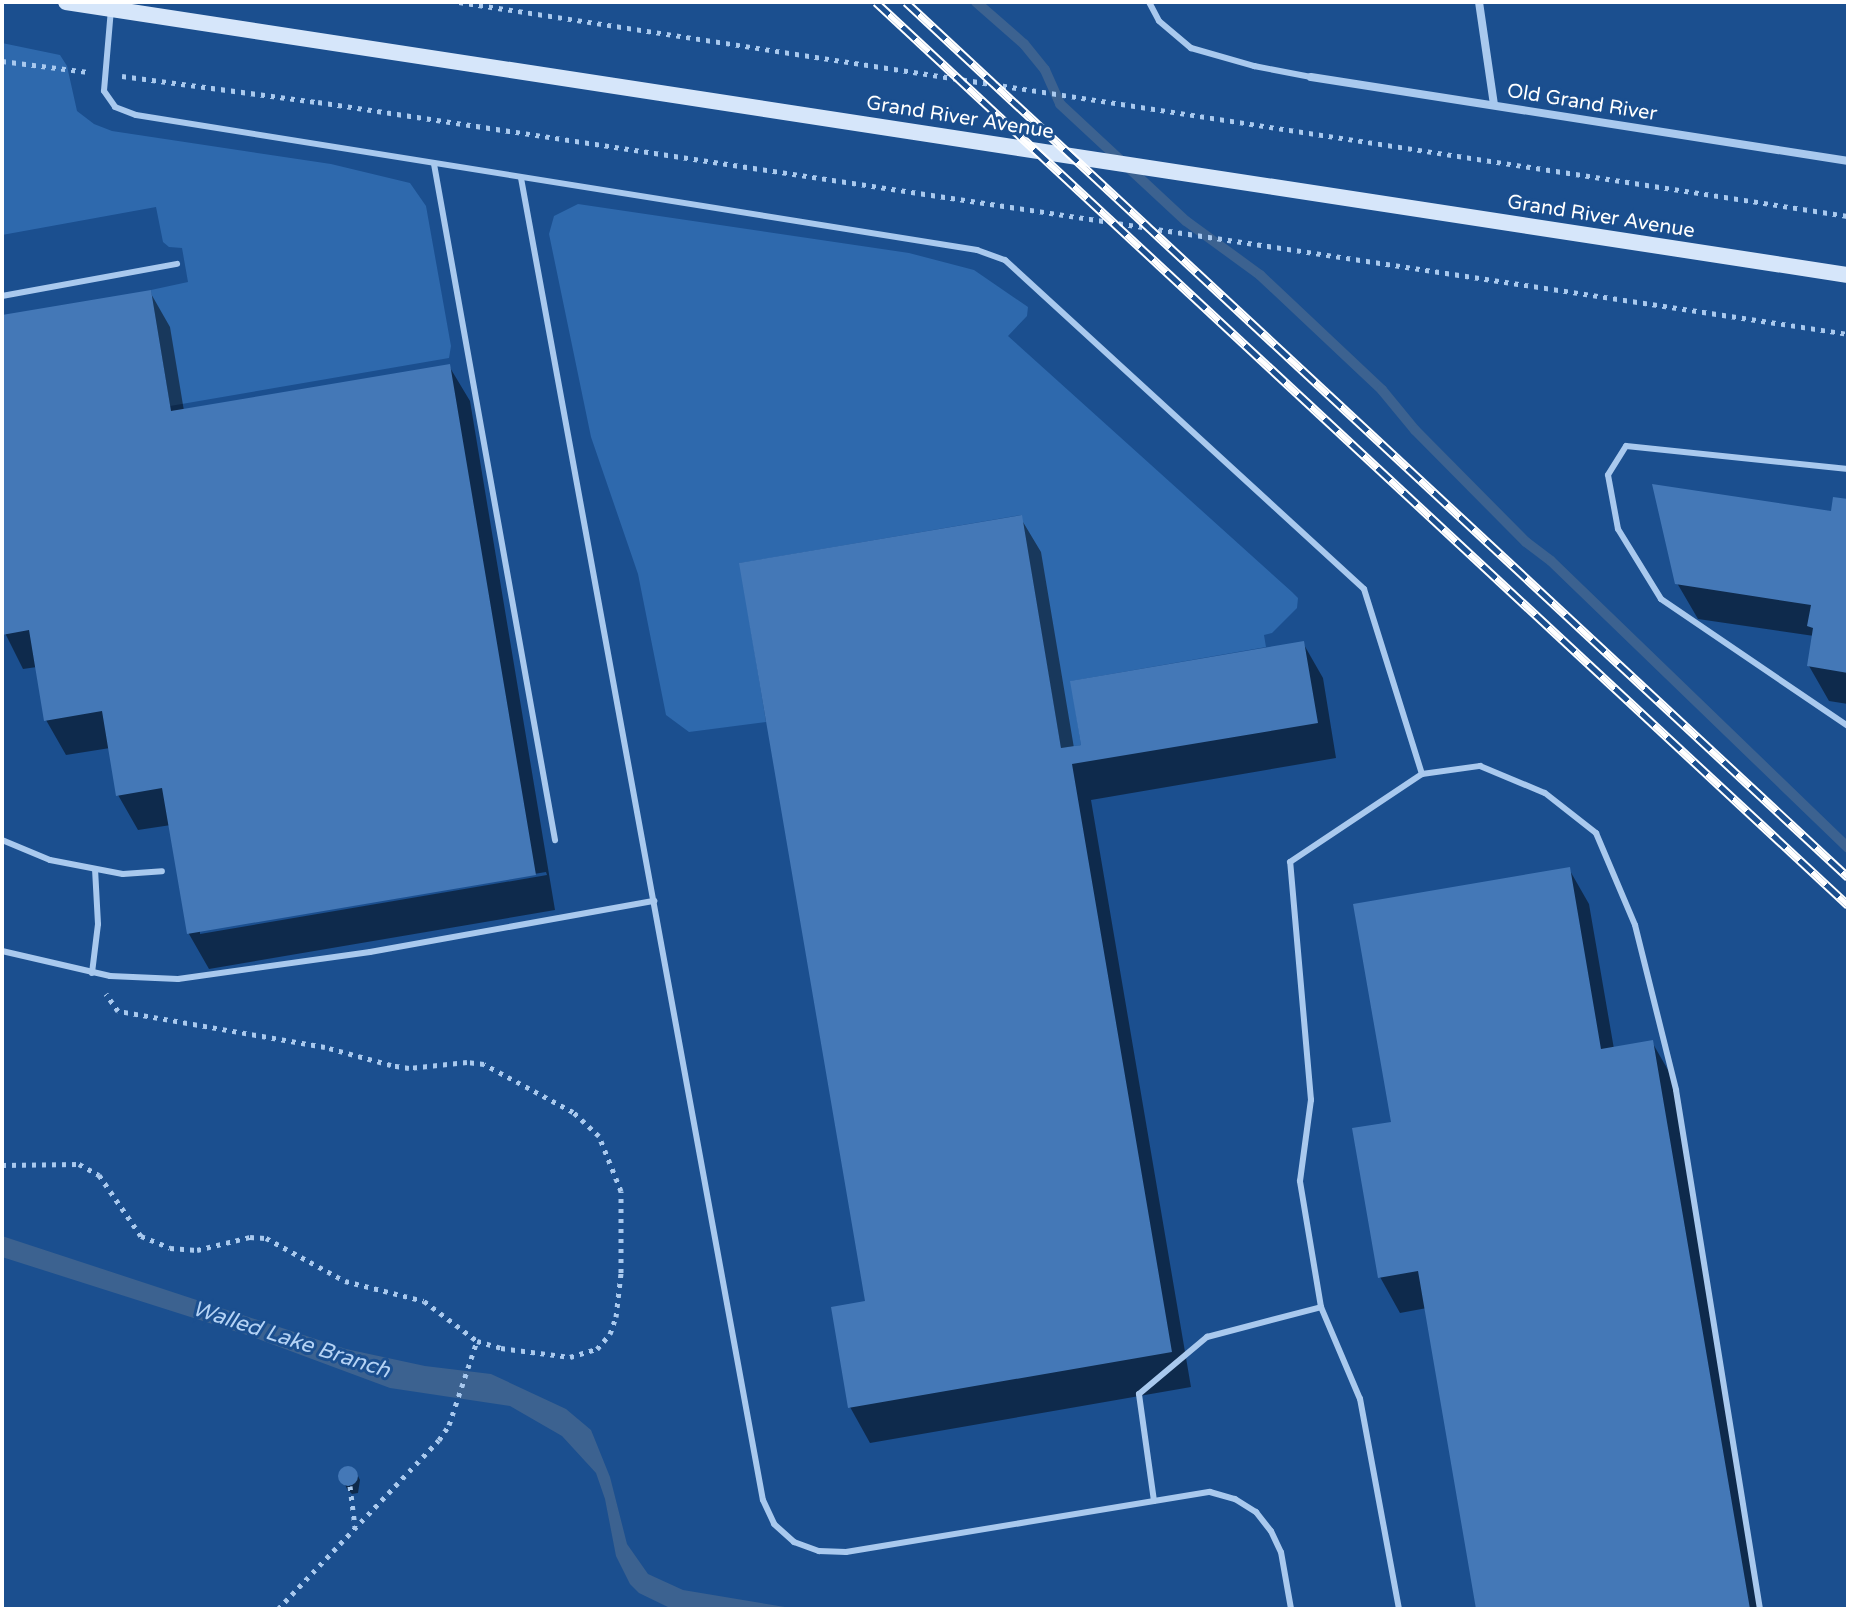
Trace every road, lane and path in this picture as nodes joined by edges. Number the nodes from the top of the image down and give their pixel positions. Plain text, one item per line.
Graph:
1 (66, 2) edge
2 (459, 2) edge
3 (1149, 2) edge
4 (1479, 2) edge
5 (111, 6) edge
6 (2, 61) edge
7 (105, 74) junction
8 (1311, 77) joint
9 (1494, 105) junction
10 (1848, 161) edge
11 (434, 164) junction
12 (521, 178) junction
13 (1848, 216) edge
14 (177, 264) dead end
15 (1848, 275) edge
16 (2, 296) edge
17 (1848, 334) edge
18 (1848, 469) edge
19 (1848, 726) edge
20 (1422, 774) junction
21 (2, 840) edge
22 (555, 840) dead end
23 (95, 869) junction
24 (162, 871) dead end
25 (654, 901) junction
26 (2, 951) edge
27 (92, 973) junction
28 (2, 1165) edge
29 (1321, 1307) junction
30 (477, 1341) junction
31 (350, 1486) dead end
32 (1154, 1501) junction
33 (355, 1528) junction
34 (278, 1609) edge
35 (1291, 1609) edge
36 (1399, 1609) edge
37 (1760, 1609) edge

1 - 5 main road, Grand River Avenue
2 - 13 path
3 - 8 lane
4 - 9 street
5 - 7 lane
5 - 15 main road, Grand River Avenue
6 - 7 path
7 - 11 lane
7 - 17 path
8 - 9 street, Old Grand River
9 - 10 street, Old Grand River
11 - 12 lane
11 - 22 lane
12 - 20 lane
12 - 25 lane
14 - 16 lane
18 - 19 lane
20 - 29 lane
20 - 37 lane
21 - 23 lane
23 - 24 lane
23 - 27 lane
25 - 27 lane
25 - 32 lane
26 - 27 lane
27 - 30 path
28 - 30 path
29 - 32 lane
29 - 36 lane
30 - 33 path
31 - 33 path
32 - 35 lane
33 - 34 path

